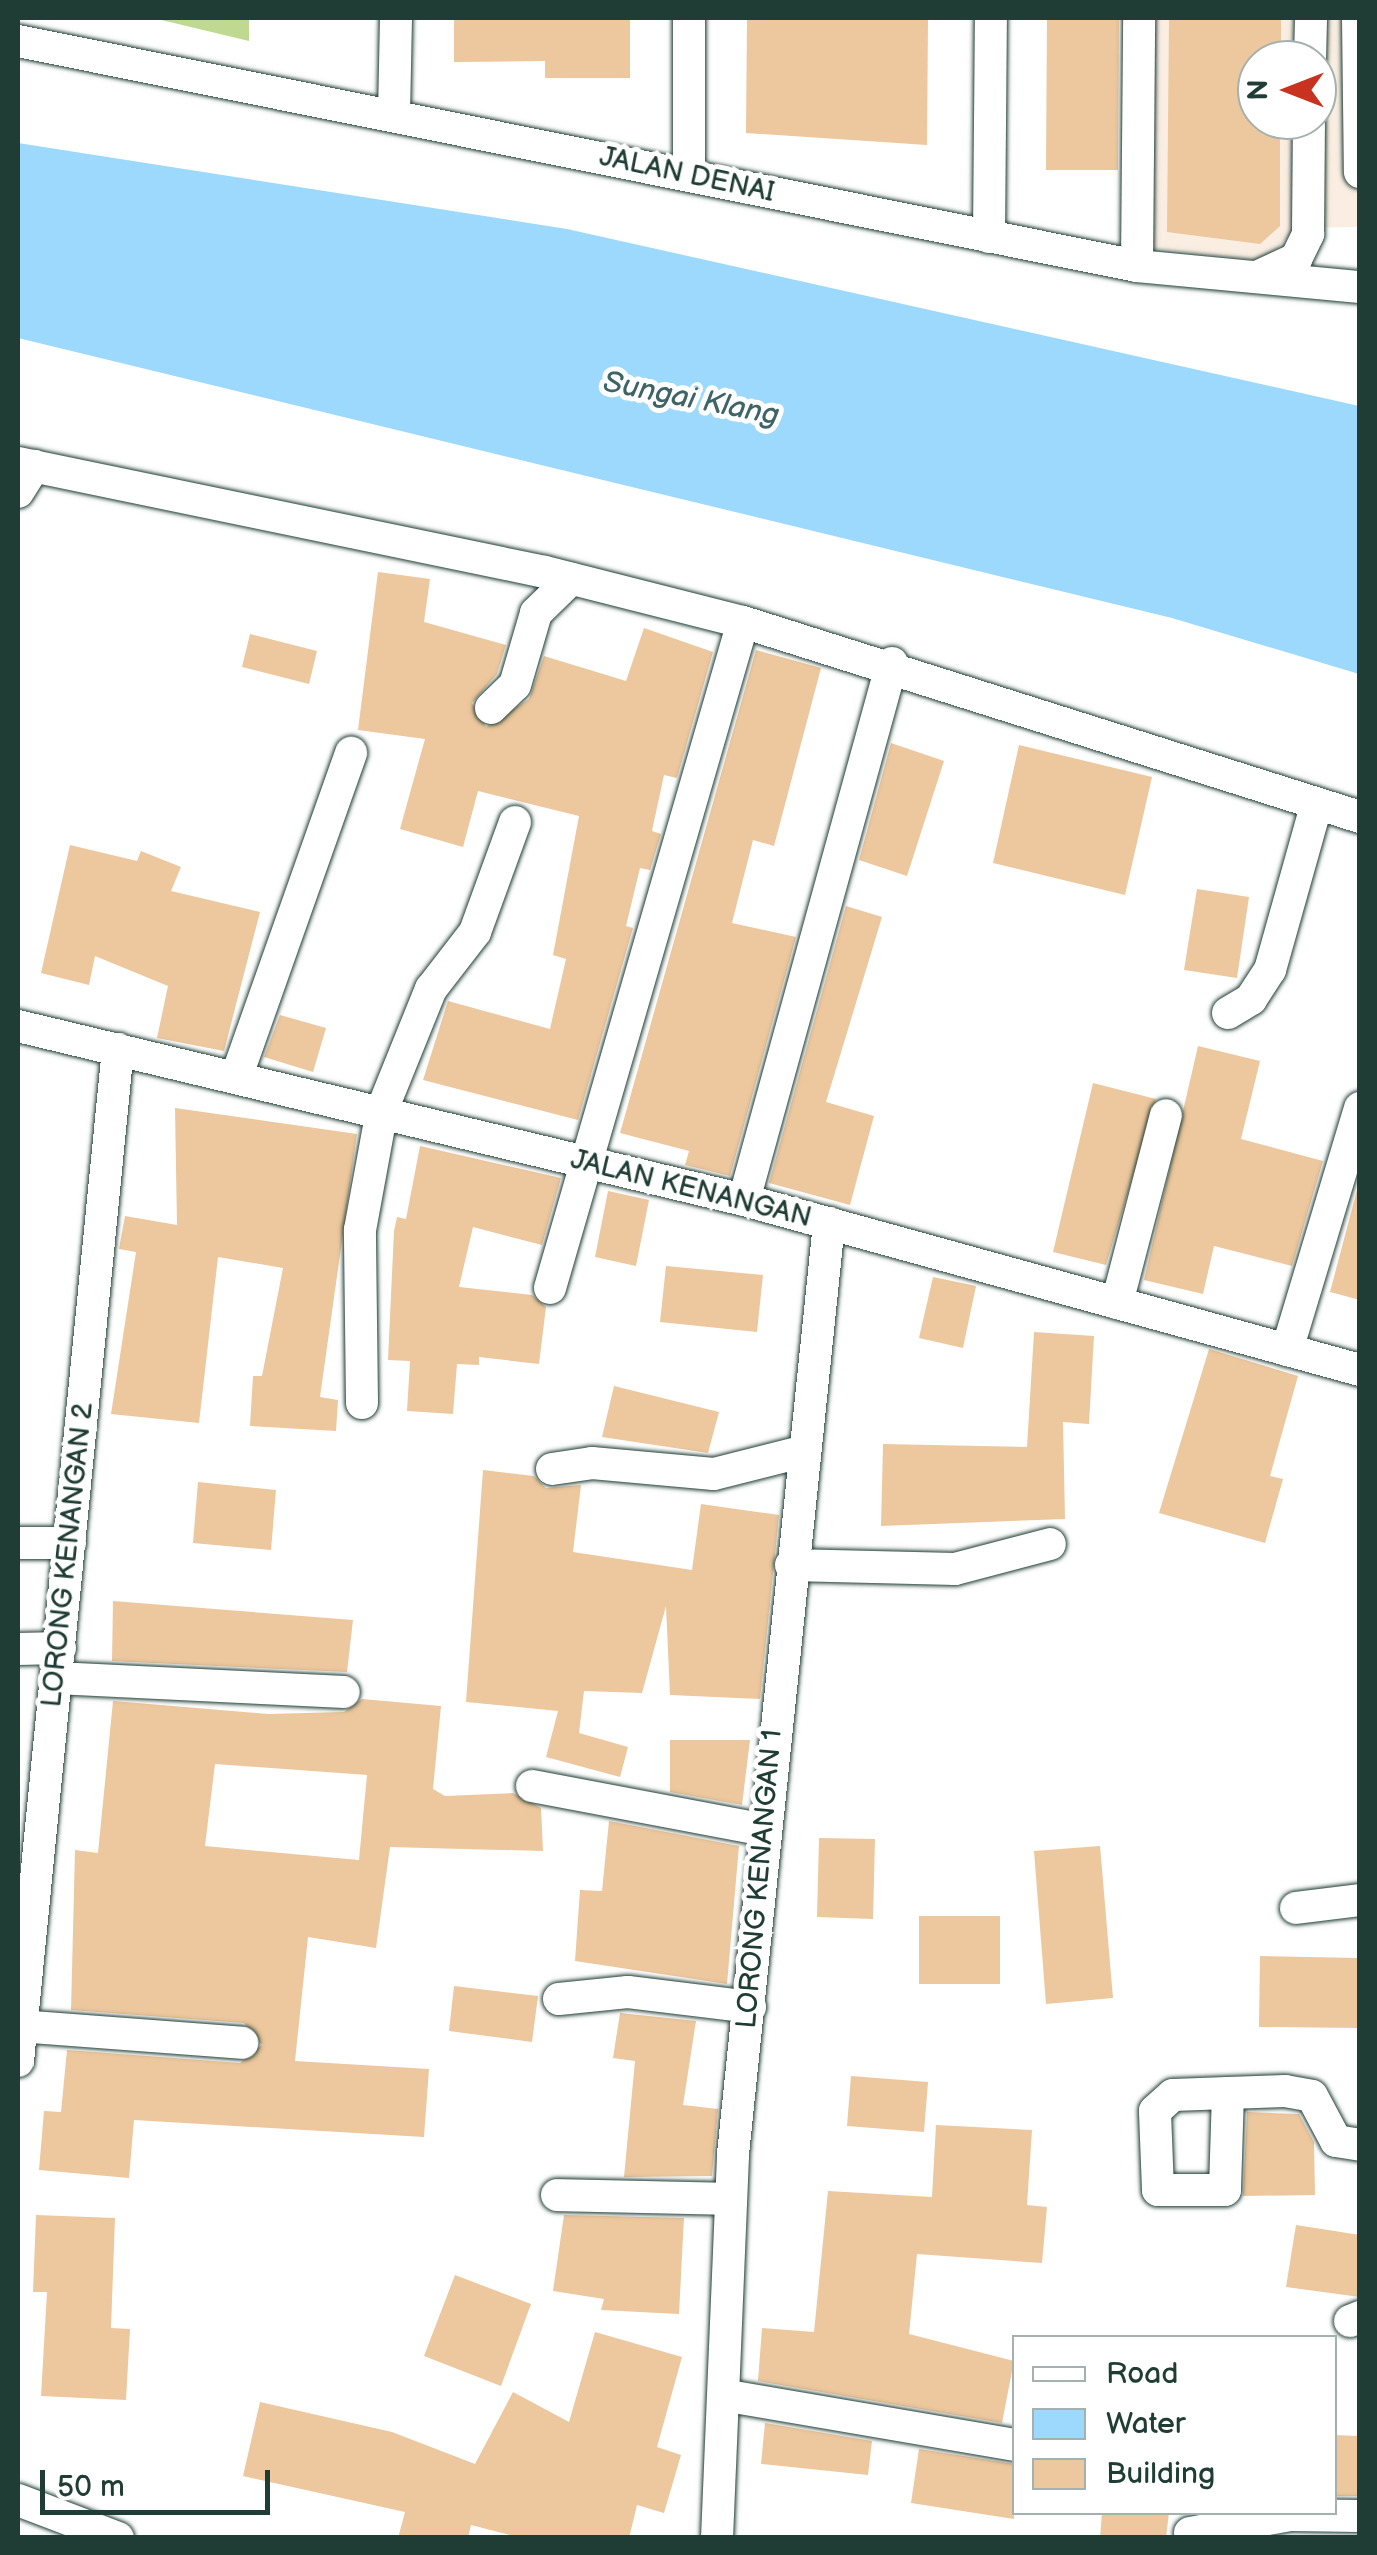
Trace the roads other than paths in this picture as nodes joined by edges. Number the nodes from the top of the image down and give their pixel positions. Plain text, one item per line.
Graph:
1 (396, 18) edge
2 (689, 18) edge
3 (991, 18) edge
4 (1140, 18) edge
5 (1359, 19) edge
6 (39, 35) edge
7 (394, 114) junction
8 (1309, 140) edge
9 (1360, 172) edge
10 (689, 175) junction
11 (1308, 234) junction
12 (990, 237) junction
13 (1137, 266) junction
14 (1245, 279) junction
15 (1360, 284) edge
16 (23, 474) edge
17 (570, 579) junction
18 (742, 622) junction
19 (892, 663) junction
20 (491, 708) dead end
21 (351, 753) dead end
22 (1317, 804) junction
23 (1360, 817) edge
24 (514, 822) dead end
25 (1228, 1013) dead end
26 (18, 1026) edge
27 (118, 1048) junction
28 (237, 1075) junction
29 (1360, 1108) edge
30 (382, 1110) junction
31 (1166, 1114) dead end
32 (584, 1163) junction
33 (744, 1200) junction
34 (829, 1222) junction
35 (550, 1288) dead end
36 (1117, 1303) junction
37 (1287, 1350) junction
38 (1360, 1370) edge
39 (362, 1403) dead end
40 (805, 1451) junction
41 (552, 1469) dead end
42 (18, 1542) edge
43 (70, 1543) junction
44 (1050, 1544) dead end
45 (792, 1565) junction
46 (18, 1649) edge
47 (58, 1663) junction
48 (344, 1692) dead end
49 (532, 1786) dead end
50 (764, 1830) junction
51 (29, 1842) edge
52 (1360, 1900) edge
53 (1296, 1908) dead end
54 (559, 1999) dead end
55 (750, 2007) junction
56 (19, 2025) edge
57 (242, 2043) dead end
58 (18, 2061) edge
59 (1228, 2093) dead end
60 (1360, 2145) edge
61 (557, 2195) dead end
62 (730, 2199) junction
63 (728, 2396) junction
64 (1012, 2445) edge
65 (18, 2500) edge
66 (1285, 2515) edge
67 (1325, 2515) edge
68 (1360, 2516) edge
69 (1190, 2534) dead end
70 (118, 2538) edge
71 (717, 2538) edge

1 - 7 street
2 - 10 street
3 - 12 street
4 - 13 street
5 - 9 street
6 - 7 street, JALAN DENAI
7 - 10 street, JALAN DENAI
8 - 11 street
10 - 12 street, JALAN DENAI
11 - 14 street
11 - 15 street
12 - 13 street, JALAN DENAI
13 - 14 street, JALAN DENAI
14 - 15 street, JALAN DENAI
16 - 17 street
17 - 18 street
17 - 20 street
18 - 19 street
18 - 32 street
19 - 22 street
19 - 33 street
21 - 28 street
22 - 23 street
22 - 25 street
24 - 30 street
26 - 27 street, JALAN KENANGAN
27 - 28 street, JALAN KENANGAN
27 - 43 street, LORONG KENANGAN 2
28 - 30 street, JALAN KENANGAN
29 - 37 street
30 - 32 street, JALAN KENANGAN
30 - 39 street
31 - 36 street
32 - 33 street, JALAN KENANGAN
32 - 35 street
33 - 34 street, JALAN KENANGAN
34 - 36 street, JALAN KENANGAN
34 - 40 street, LORONG KENANGAN 1
36 - 37 street, JALAN KENANGAN
37 - 38 street, JALAN KENANGAN
40 - 41 street
40 - 45 street, LORONG KENANGAN 1
42 - 43 street
43 - 47 street, LORONG KENANGAN 2
44 - 45 street
45 - 50 street, LORONG KENANGAN 1
46 - 47 street
47 - 48 street
47 - 51 street, LORONG KENANGAN 2
49 - 50 street
50 - 55 street, LORONG KENANGAN 1
51 - 56 street, LORONG KENANGAN 2
52 - 53 street
54 - 55 street
55 - 62 street, LORONG KENANGAN 1
56 - 57 street
56 - 58 street, LORONG KENANGAN 2
59 - 60 street
61 - 62 street
62 - 63 street, LORONG KENANGAN 1
63 - 64 street
63 - 71 street, LORONG KENANGAN 1
65 - 70 street
66 - 69 street
67 - 68 street

